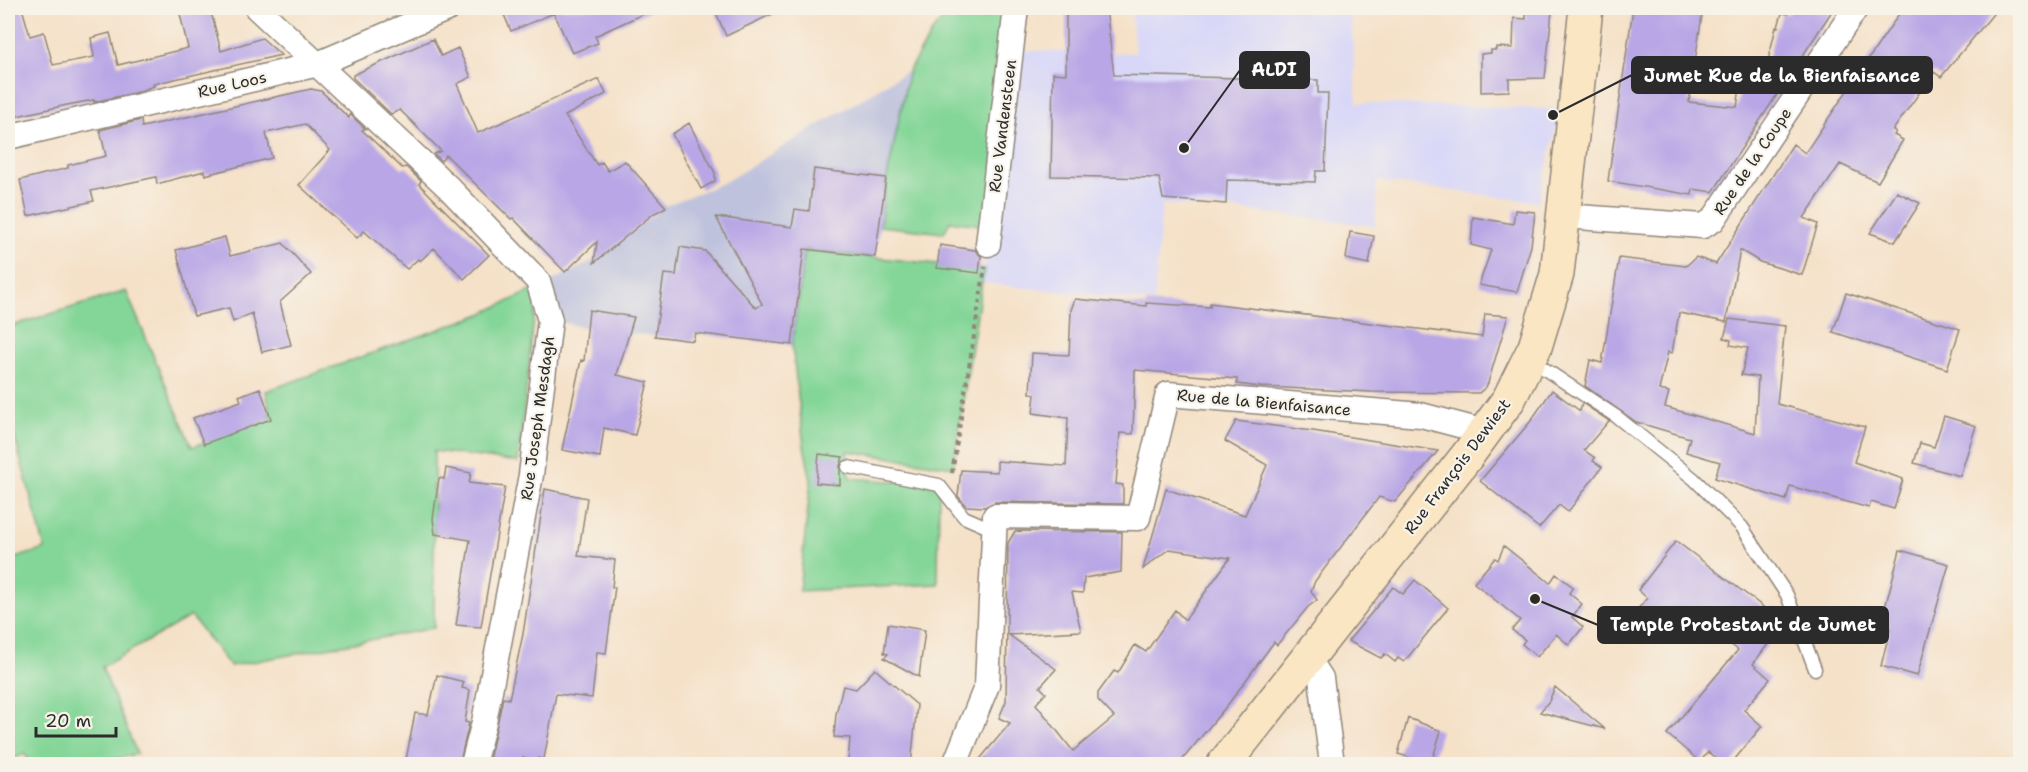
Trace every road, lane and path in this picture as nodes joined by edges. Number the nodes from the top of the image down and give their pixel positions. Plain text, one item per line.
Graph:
1 (257, 8) edge
2 (448, 8) edge
3 (1016, 8) edge
4 (1586, 8) edge
5 (1856, 8) edge
6 (318, 64) junction
7 (8, 137) edge
8 (1564, 216) junction
9 (988, 244) joint
10 (1529, 359) junction
11 (1485, 432) junction
12 (848, 467) dead end
13 (952, 477) dead end
14 (994, 530) junction
15 (1308, 658) junction
16 (1815, 669) dead end
17 (473, 765) edge
18 (955, 765) edge
19 (1224, 765) edge
20 (1332, 765) edge

1 - 6 street, Rue Joseph Mesdagh
2 - 6 street, Rue Loos
3 - 9 street, Rue Vandensteen
4 - 8 street, Rue François Dewiest
5 - 8 street, Rue de la Coupe
6 - 7 street, Rue Loos
6 - 17 street, Rue Joseph Mesdagh
8 - 10 street, Rue François Dewiest
9 - 13 path
10 - 11 street, Rue François Dewiest
10 - 16 lane
11 - 14 street, Rue de la Bienfaisance
11 - 15 street, Rue François Dewiest
12 - 14 lane
14 - 18 street
15 - 19 street, Rue François Dewiest
15 - 20 street

